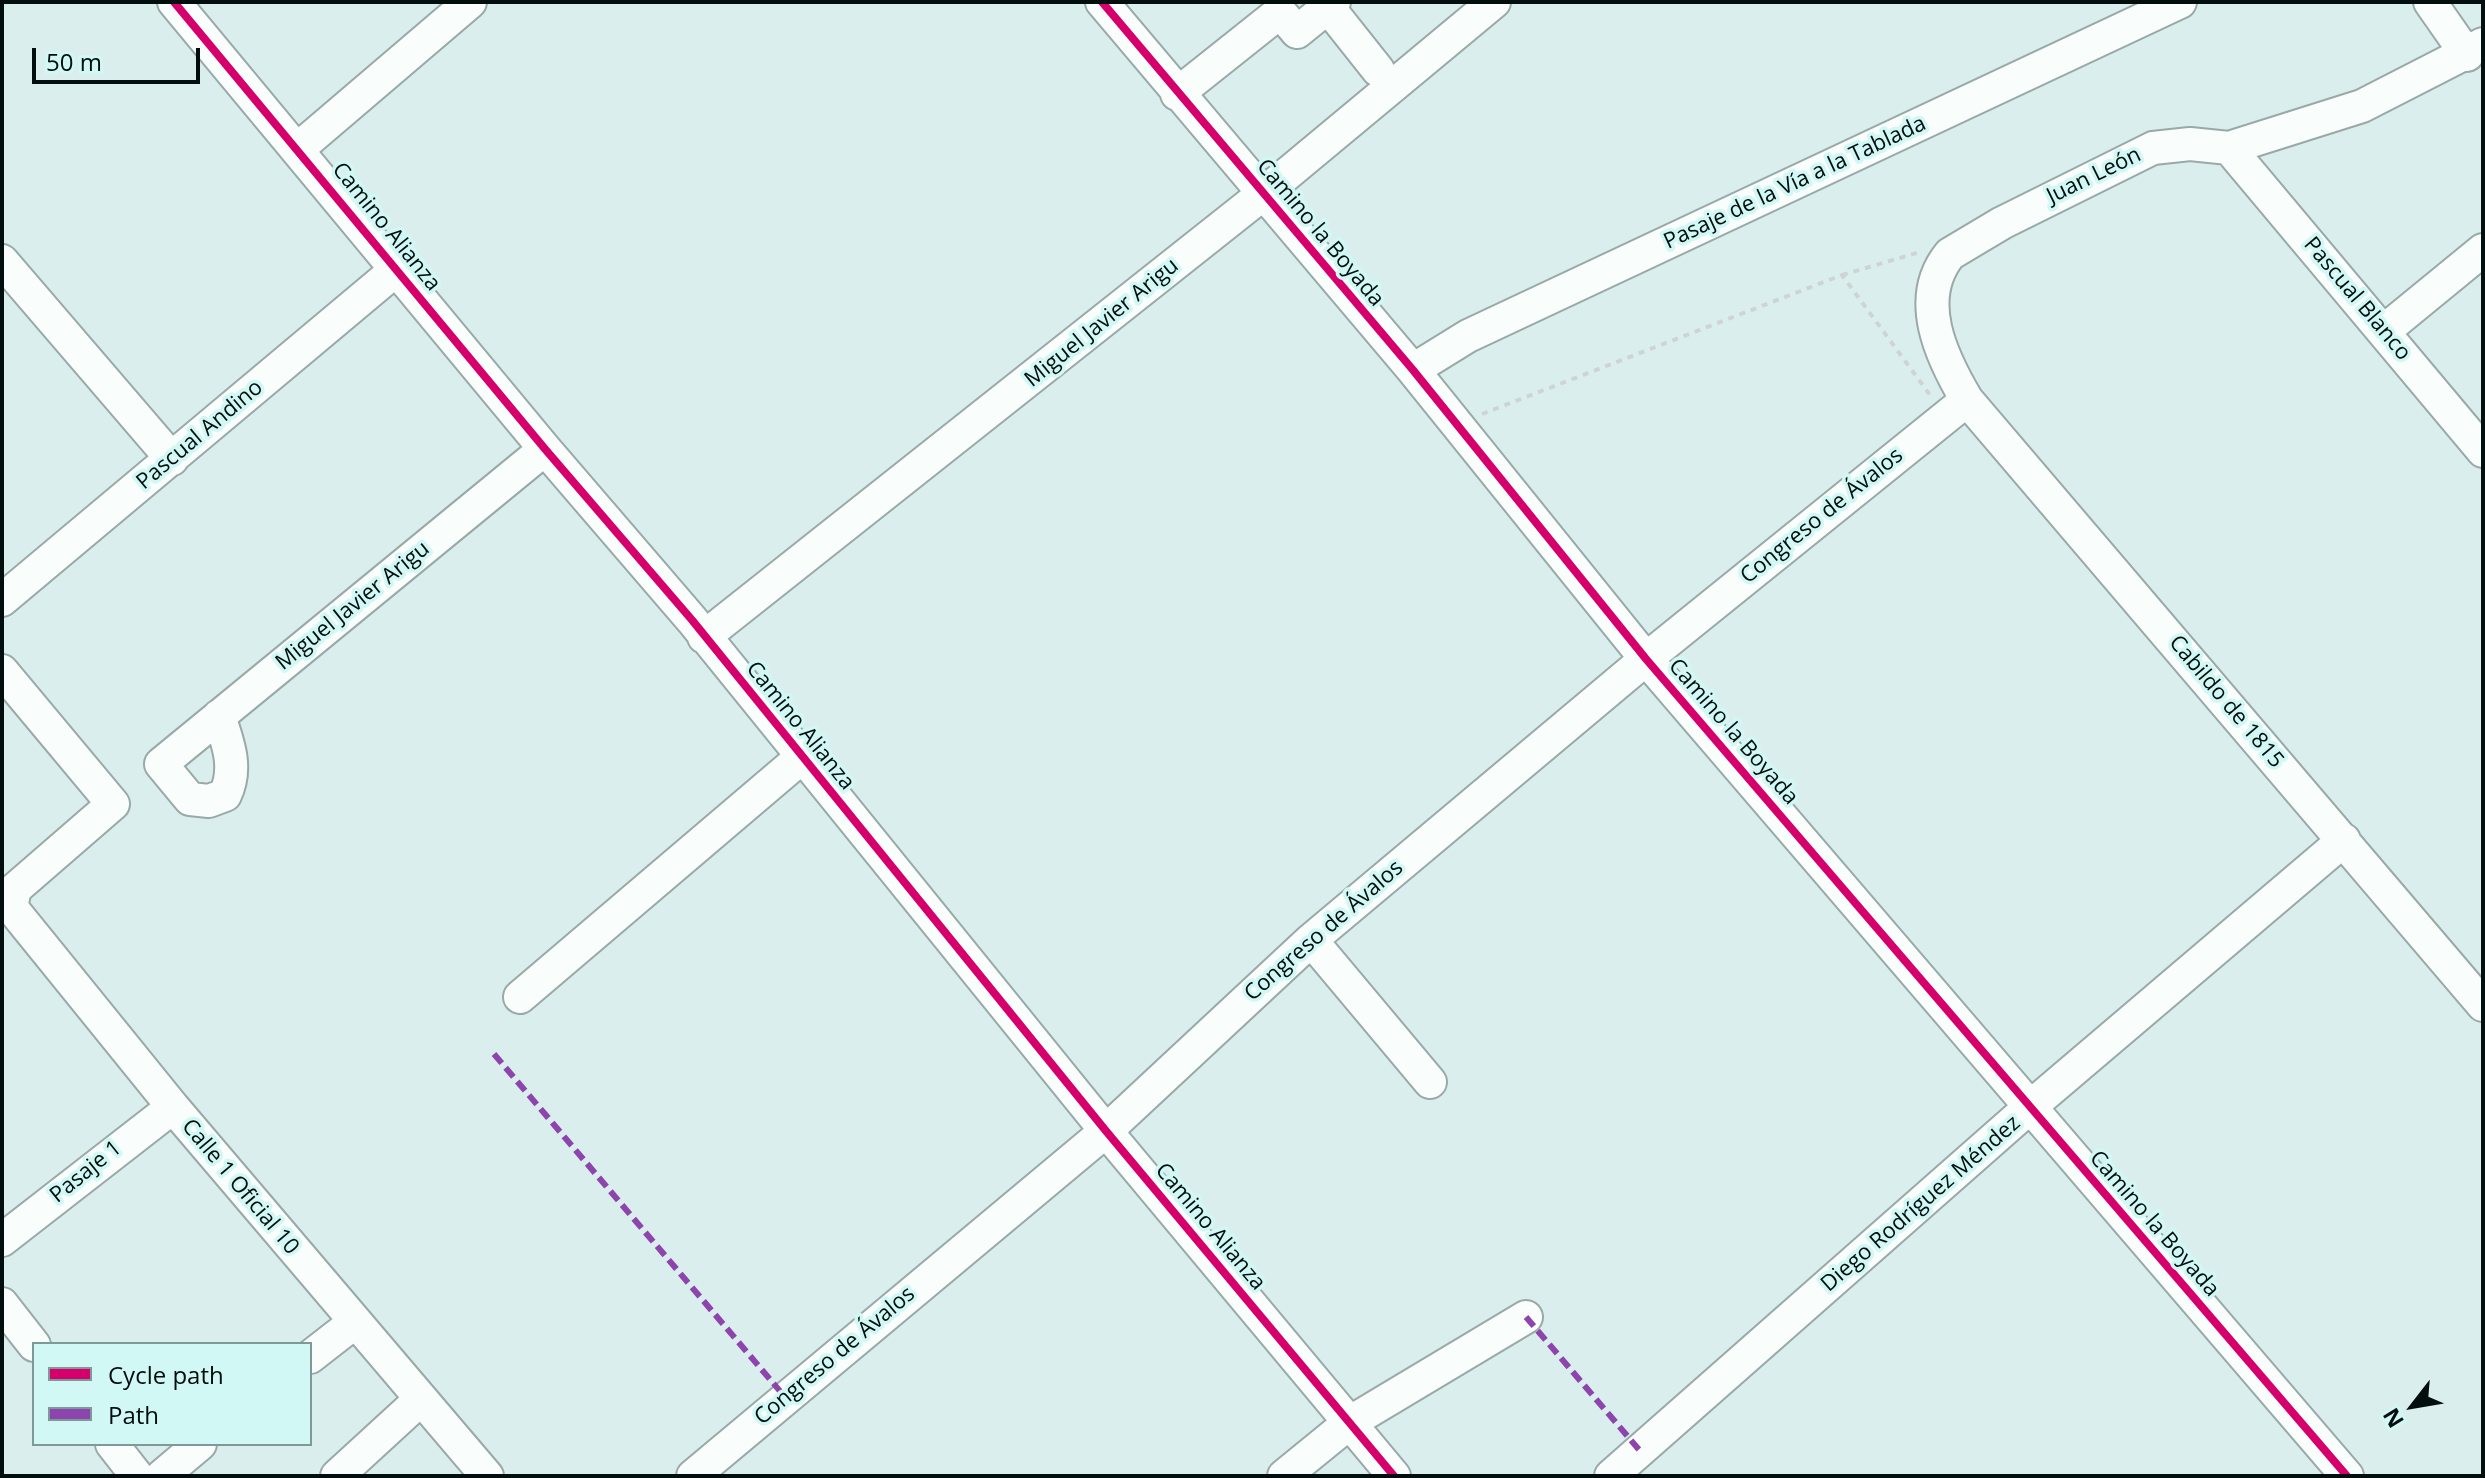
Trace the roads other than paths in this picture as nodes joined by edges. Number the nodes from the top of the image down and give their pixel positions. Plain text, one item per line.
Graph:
1 (174, 2) edge
2 (470, 2) edge
3 (1102, 2) edge
4 (1494, 2) edge
5 (2180, 2) edge
6 (2430, 2) edge
7 (1331, 5) edge
8 (2475, 50) edge
9 (1378, 70) dead end
10 (1177, 94) junction
11 (299, 148) junction
12 (2229, 148) junction
13 (1263, 194) junction
14 (2483, 250) edge
15 (2, 261) edge
16 (397, 269) junction
17 (2384, 331) junction
18 (1413, 370) junction
19 (1956, 408) junction
20 (545, 449) junction
21 (2482, 449) edge
22 (172, 459) junction
23 (2, 600) edge
24 (704, 637) junction
25 (1646, 659) junction
26 (2, 671) edge
27 (219, 716) junction
28 (802, 757) junction
29 (2344, 840) junction
30 (1311, 940) junction
31 (2477, 986) edge
32 (520, 997) dead end
33 (1430, 1082) dead end
34 (173, 1107) junction
35 (2030, 1107) junction
36 (1106, 1131) junction
37 (2, 1240) edge
38 (2, 1304) edge
39 (1526, 1317) dead end
40 (355, 1322) junction
41 (32, 1342) edge
42 (312, 1355) edge
43 (421, 1399) junction
44 (1349, 1423) junction
45 (114, 1446) edge
46 (198, 1446) edge
47 (137, 1476) edge
48 (162, 1476) edge
49 (337, 1476) edge
50 (487, 1476) edge
51 (693, 1476) edge
52 (1284, 1476) edge
53 (1394, 1476) edge
54 (1611, 1476) edge
55 (2347, 1476) edge

1 - 11 street, Camino Alianza
2 - 11 street
3 - 10 street, Camino la Boyada
4 - 13 street, Miguel Javier Arigu
5 - 18 street, Pasaje de la Vía a la Tablada
6 - 8 street
7 - 9 street
7 - 10 street
8 - 12 street, Juan León
10 - 13 street, Camino la Boyada
11 - 16 street, Camino Alianza
12 - 17 street, Pascual Blanco
12 - 19 street, Juan León
13 - 18 street, Camino la Boyada
13 - 24 street, Miguel Javier Arigu
14 - 17 street
15 - 22 street
16 - 20 street, Camino Alianza
16 - 22 street, Pascual Andino
17 - 21 street, Pascual Blanco
18 - 25 street, Camino la Boyada
19 - 25 street, Congreso de Ávalos
19 - 29 street, Cabildo de 1815
20 - 24 street, Camino Alianza
20 - 27 street, Miguel Javier Arigu
22 - 23 street, Pascual Andino
24 - 28 street, Camino Alianza
25 - 30 street, Congreso de Ávalos
25 - 35 street, Camino la Boyada
26 - 34 street, Calle 1 Oficial 10
27 - 27 street, Miguel Javier Arigu
28 - 32 street
28 - 36 street, Camino Alianza
29 - 31 street, Cabildo de 1815
29 - 35 street, Diego Rodríguez Méndez
30 - 33 street
30 - 36 street, Congreso de Ávalos
34 - 37 street, Pasaje 1
34 - 40 street, Calle 1 Oficial 10
35 - 54 street, Diego Rodríguez Méndez
35 - 55 street, Camino la Boyada
36 - 44 street, Camino Alianza
36 - 51 street, Congreso de Ávalos
38 - 41 street
39 - 44 street
40 - 42 street
40 - 43 street, Calle 1 Oficial 10
43 - 49 street
43 - 50 street, Calle 1 Oficial 10
44 - 52 street
44 - 53 street, Camino Alianza
45 - 47 street
46 - 48 street

